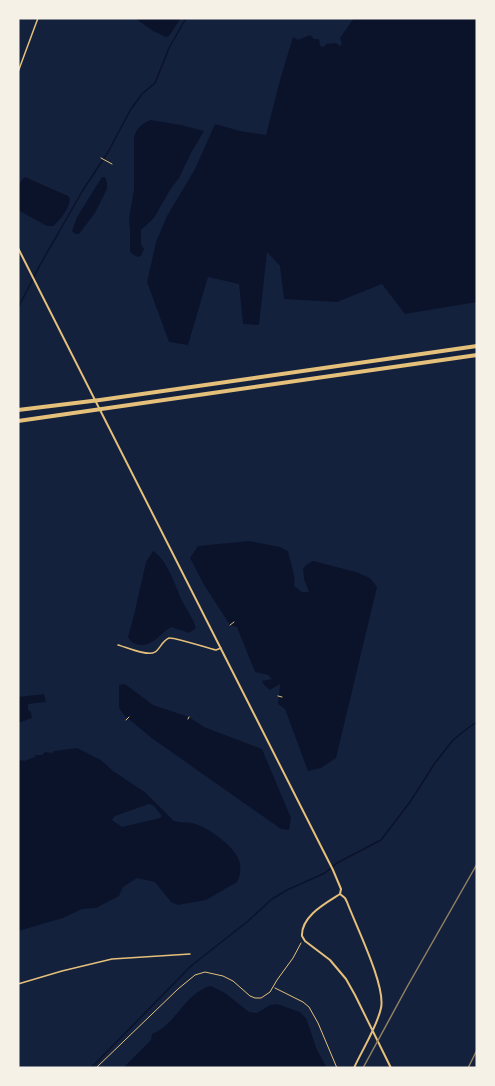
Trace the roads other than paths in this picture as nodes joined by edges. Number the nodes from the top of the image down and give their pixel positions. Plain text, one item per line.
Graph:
1 (38, 18) edge
2 (18, 72) edge
3 (101, 158) dead end
4 (112, 164) dead end
5 (18, 248) edge
6 (477, 346) edge
7 (477, 355) edge
8 (18, 410) edge
9 (18, 421) edge
10 (118, 645) dead end
11 (221, 648) junction
12 (340, 894) junction
13 (190, 954) dead end
14 (152, 957) junction
15 (152, 962) dead end
16 (18, 984) edge
17 (354, 1068) edge
18 (391, 1068) edge

1 - 2 street
3 - 4 lane
5 - 11 street
6 - 8 highway
7 - 9 highway
10 - 11 street
11 - 12 street
12 - 17 street
12 - 18 street
13 - 14 street
14 - 15 street
14 - 16 street

